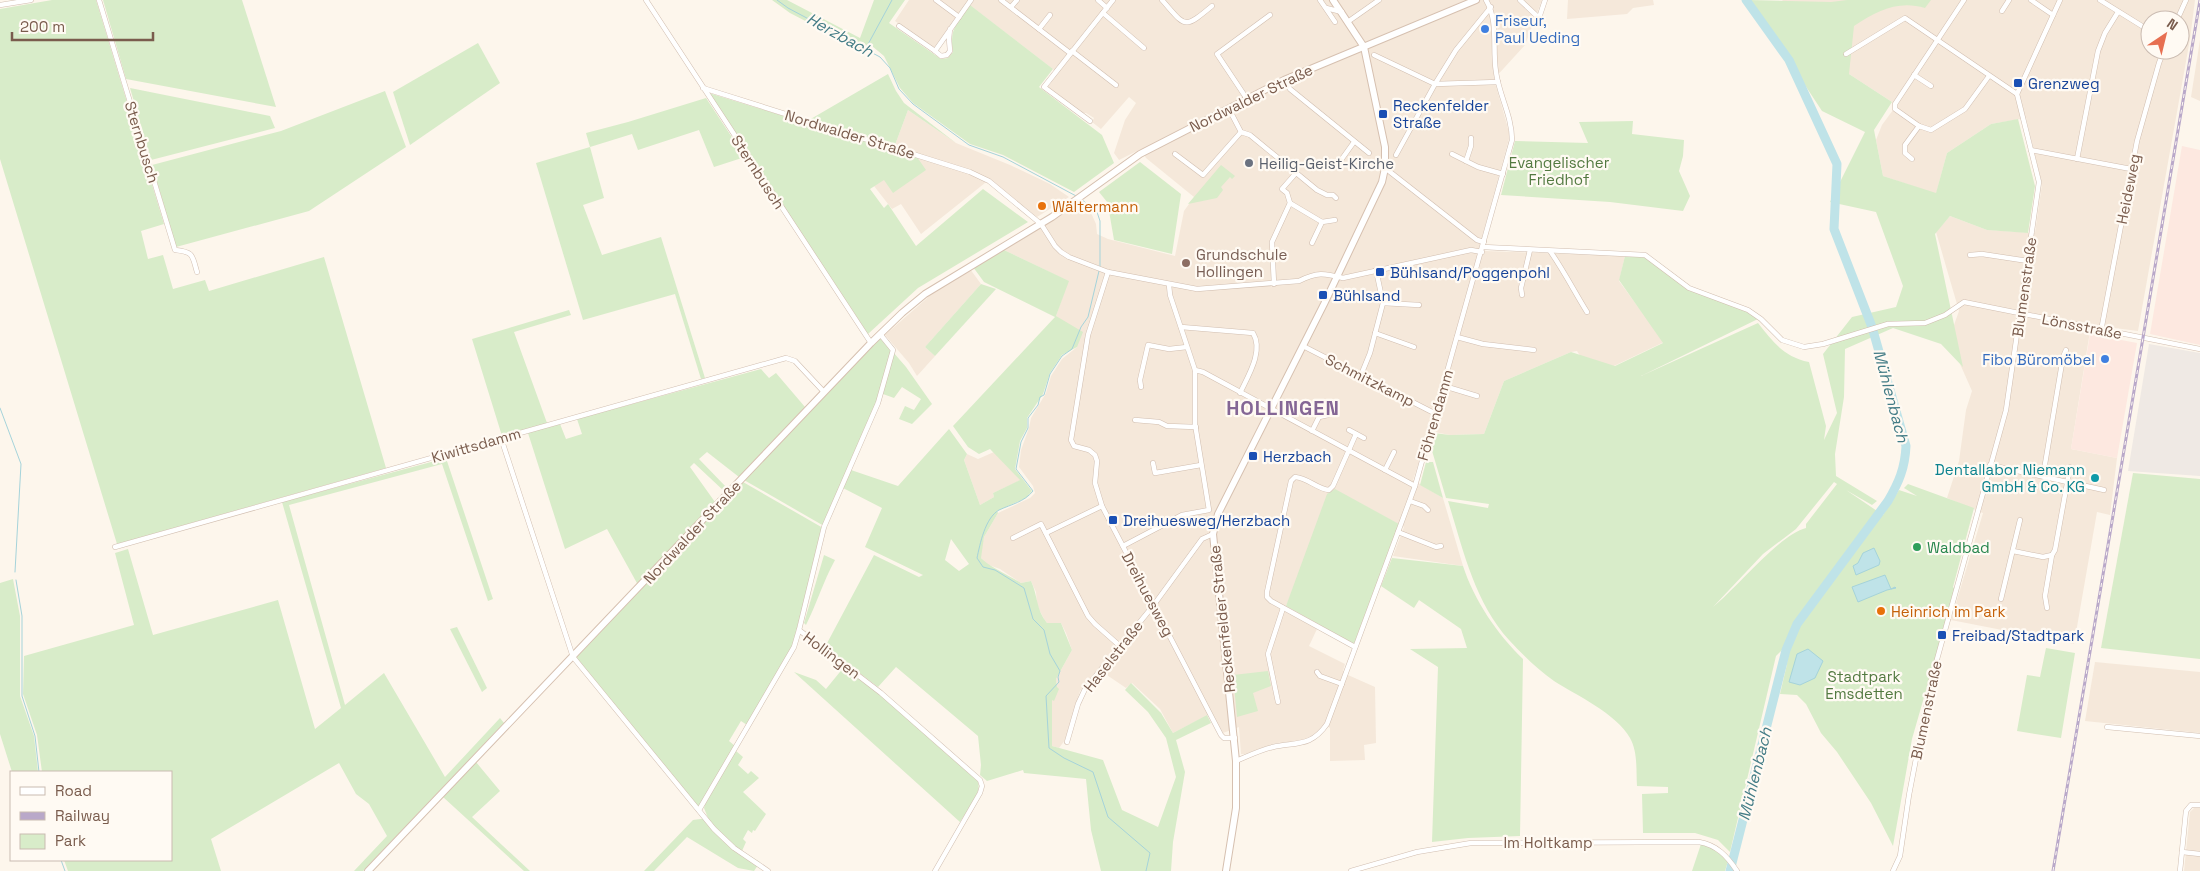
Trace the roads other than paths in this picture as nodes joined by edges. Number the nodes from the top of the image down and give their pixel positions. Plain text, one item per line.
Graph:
1 (31, 0) edge
2 (99, 0) edge
3 (646, 0) edge
4 (936, 0) edge
5 (971, 0) edge
6 (1001, 0) edge
7 (1016, 0) edge
8 (1098, 0) edge
9 (1113, 0) edge
10 (1162, 0) edge
11 (1320, 0) edge
12 (1333, 0) edge
13 (1379, 0) edge
14 (1476, 0) edge
15 (1486, 0) edge
16 (1520, 0) edge
17 (1545, 0) edge
18 (1964, 0) edge
19 (2010, 0) edge
20 (2031, 0) edge
21 (2060, 0) edge
22 (2100, 0) edge
23 (0, 5) edge
24 (1212, 6) dead end
25 (1011, 7) junction
26 (1491, 7) junction
27 (1107, 8) junction
28 (1326, 8) junction
29 (2002, 11) dead end
30 (1342, 12) junction
31 (2118, 12) junction
32 (1102, 13) junction
33 (1050, 15) dead end
34 (1270, 15) dead end
35 (2053, 15) junction
36 (959, 17) junction
37 (1349, 21) junction
38 (1335, 22) dead end
39 (2140, 25) edge
40 (898, 26) dead end
41 (950, 29) junction
42 (1039, 29) junction
43 (1937, 39) junction
44 (1364, 47) junction
45 (1144, 48) dead end
46 (935, 51) junction
47 (1071, 52) junction
48 (1846, 54) dead end
49 (1374, 55) dead end
50 (2161, 60) edge
51 (1914, 75) junction
52 (1989, 76) junction
53 (1284, 80) junction
54 (1498, 82) junction
55 (1435, 84) junction
56 (1116, 85) dead end
57 (1931, 86) dead end
58 (703, 88) junction
59 (2017, 94) junction
60 (1247, 99) junction
61 (1229, 109) junction
62 (1090, 121) dead end
63 (1919, 126) junction
64 (1241, 132) junction
65 (1471, 138) dead end
66 (1354, 142) junction
67 (2031, 150) junction
68 (1369, 153) dead end
69 (1175, 154) dead end
70 (1452, 154) dead end
71 (1396, 155) dead end
72 (1912, 159) dead end
73 (2077, 159) junction
74 (1466, 160) junction
75 (1336, 167) dead end
76 (1385, 168) junction
77 (2131, 169) junction
78 (1296, 173) junction
79 (1503, 174) junction
80 (1336, 198) dead end
81 (1290, 203) junction
82 (1335, 220) dead end
83 (1322, 222) junction
84 (1041, 224) junction
85 (1312, 243) dead end
86 (1483, 247) junction
87 (1530, 250) junction
88 (1550, 251) junction
89 (1970, 255) dead end
90 (2028, 261) junction
91 (1376, 270) junction
92 (1105, 271) junction
93 (197, 272) dead end
94 (1337, 276) junction
95 (1274, 284) junction
96 (1169, 285) junction
97 (1522, 295) dead end
98 (1382, 303) junction
99 (1419, 305) dead end
100 (1587, 312) dead end
101 (2020, 314) junction
102 (1181, 327) junction
103 (2102, 331) junction
104 (1375, 333) junction
105 (880, 334) junction
106 (1457, 337) junction
107 (871, 343) junction
108 (1303, 346) junction
109 (1187, 347) junction
110 (1414, 347) dead end
111 (2200, 349) edge
112 (1534, 350) dead end
113 (2066, 350) dead end
114 (1195, 370) junction
115 (1361, 375) junction
116 (1444, 386) junction
117 (1142, 387) dead end
118 (824, 392) junction
119 (1240, 392) junction
120 (1477, 396) dead end
121 (1316, 408) dead end
122 (1271, 409) junction
123 (1436, 414) junction
124 (1328, 415) dead end
125 (1319, 417) junction
126 (1135, 420) dead end
127 (1196, 427) junction
128 (1349, 430) dead end
129 (1312, 431) junction
130 (1356, 434) junction
131 (501, 438) junction
132 (1364, 438) dead end
133 (1348, 450) junction
134 (1394, 452) dead end
135 (1153, 463) dead end
136 (1201, 465) junction
137 (1990, 465) junction
138 (2070, 467) dead end
139 (1385, 470) junction
140 (2043, 476) junction
141 (2067, 481) junction
142 (1415, 486) junction
143 (2104, 490) dead end
144 (1410, 500) junction
145 (1102, 506) junction
146 (1428, 510) dead end
147 (2020, 520) dead end
148 (1398, 532) junction
149 (1046, 534) junction
150 (1213, 534) junction
151 (1013, 538) dead end
152 (1122, 546) junction
153 (1442, 546) dead end
154 (116, 547) dead end
155 (2013, 551) junction
156 (2052, 555) junction
157 (2001, 599) dead end
158 (1153, 606) junction
159 (1283, 608) junction
160 (2047, 608) dead end
161 (799, 630) junction
162 (1120, 646) junction
163 (1355, 647) junction
164 (574, 657) junction
165 (1317, 672) dead end
166 (1342, 684) junction
167 (1278, 702) dead end
168 (2107, 727) dead end
169 (2200, 736) edge
170 (1235, 738) junction
171 (1067, 742) dead end
172 (1236, 761) junction
173 (2200, 805) edge
174 (699, 810) junction
175 (2182, 852) junction
176 (2200, 854) edge
177 (1737, 870) edge
178 (368, 871) edge
179 (768, 871) edge
180 (935, 871) edge
181 (1226, 871) edge
182 (1351, 871) edge
183 (1893, 871) edge
184 (2180, 871) edge

1 - 23 street
2 - 93 street, Sternbusch
3 - 58 street, Sternbusch
4 - 36 street
5 - 36 street
6 - 25 street
7 - 25 street
8 - 27 street
9 - 27 street
10 - 24 street
11 - 28 street
12 - 30 main road, Reckenfelder Straße
13 - 37 street
14 - 44 main road, Nordwalder Straße
15 - 26 street, Föhrendamm
16 - 17 street
18 - 43 street
19 - 29 street
20 - 35 street
21 - 35 street
22 - 31 street
25 - 42 street
26 - 54 street, Föhrendamm
26 - 55 street
27 - 32 street
28 - 30 street
28 - 38 street
30 - 37 main road, Reckenfelder Straße
31 - 39 street
31 - 73 street
32 - 45 street
32 - 47 street
33 - 42 street
34 - 60 street
35 - 59 street
36 - 41 street
37 - 44 main road, Reckenfelder Straße
40 - 46 street
41 - 46 street
41 - 46 street
42 - 47 street
43 - 48 street
43 - 51 street
43 - 52 street
44 - 53 main road, Nordwalder Straße
44 - 76 main road, Reckenfelder Straße
47 - 56 street
47 - 62 street
49 - 55 street
50 - 77 street, Heideweg
51 - 57 street
51 - 63 street
52 - 59 street
52 - 63 street
53 - 60 main road, Nordwalder Straße
53 - 66 street
54 - 55 street
54 - 79 street, Föhrendamm
55 - 71 street
58 - 84 street, Nordwalder Straße
58 - 107 street, Sternbusch
59 - 67 street, Blumenstraße
60 - 61 main road, Nordwalder Straße
61 - 64 street
61 - 84 main road, Nordwalder Straße
63 - 72 street
64 - 69 street
64 - 78 street
65 - 74 street
66 - 68 street
66 - 75 street
67 - 73 street
67 - 90 street, Blumenstraße
70 - 74 street
73 - 77 street
74 - 79 street
76 - 86 street
76 - 94 main road, Reckenfelder Straße
77 - 103 street, Heideweg
78 - 80 street
78 - 81 street
79 - 86 street, Föhrendamm
81 - 83 street
81 - 95 street
82 - 83 street
83 - 85 street
84 - 92 street
84 - 105 main road, Nordwalder Straße
86 - 87 street
86 - 91 street
86 - 106 street, Föhrendamm
87 - 88 street
87 - 97 street
88 - 100 street
88 - 101 street, Lönsstraße
89 - 90 street
90 - 101 street, Blumenstraße
91 - 94 street
91 - 98 street
92 - 96 street
92 - 145 street, Dreihuesweg
94 - 95 street
94 - 108 main road, Reckenfelder Straße
95 - 96 street
96 - 102 street
98 - 99 street
98 - 104 street
101 - 103 street, Lönsstraße
101 - 137 street, Blumenstraße
102 - 109 street
102 - 119 street
103 - 111 street, Lönsstraße
104 - 110 street
104 - 115 street
105 - 107 main road, Nordwalder Straße
105 - 161 street, Hollingen
106 - 112 street
106 - 116 street, Föhrendamm
107 - 118 main road, Nordwalder Straße
108 - 115 street, Schmitzkamp
108 - 122 main road, Reckenfelder Straße
109 - 114 street
109 - 117 street
113 - 140 street
114 - 119 street
114 - 127 street
115 - 123 street, Schmitzkamp
116 - 120 street
116 - 123 street, Föhrendamm
118 - 131 street, Kiwittsdamm
118 - 164 main road, Nordwalder Straße
119 - 122 street
121 - 125 street
122 - 129 street
122 - 150 main road, Reckenfelder Straße
123 - 142 street, Föhrendamm
124 - 125 street
125 - 129 street
126 - 127 street
127 - 136 street
128 - 130 street
129 - 133 street
130 - 132 street
130 - 133 street
131 - 154 street, Kiwittsdamm
131 - 164 street
133 - 139 street
133 - 159 street
134 - 139 street
135 - 136 street
136 - 152 street
137 - 140 street
137 - 183 street, Blumenstraße
138 - 141 street
139 - 142 street
140 - 141 street
141 - 143 street
141 - 156 street
142 - 144 street, Föhrendamm
144 - 146 street
144 - 148 street, Föhrendamm
145 - 149 street
145 - 152 street, Dreihuesweg
147 - 155 street
148 - 153 street
148 - 163 street, Föhrendamm
149 - 151 street
149 - 162 street
150 - 158 street, Haselstraße
150 - 170 main road, Reckenfelder Straße
152 - 158 street, Dreihuesweg
155 - 156 street
155 - 157 street
156 - 160 street
158 - 162 street, Haselstraße
158 - 170 street, Dreihuesweg
159 - 163 street
159 - 167 street
161 - 174 street
161 - 180 street, Hollingen
162 - 171 street, Haselstraße
163 - 166 street, Föhrendamm
164 - 174 street
164 - 178 main road, Nordwalder Straße
165 - 166 street
166 - 172 street, Föhrendamm
168 - 169 street
170 - 172 main road, Reckenfelder Straße
172 - 181 main road, Reckenfelder Straße
173 - 175 street
174 - 179 street
175 - 176 street
175 - 184 street
177 - 182 street, Im Holtkamp

